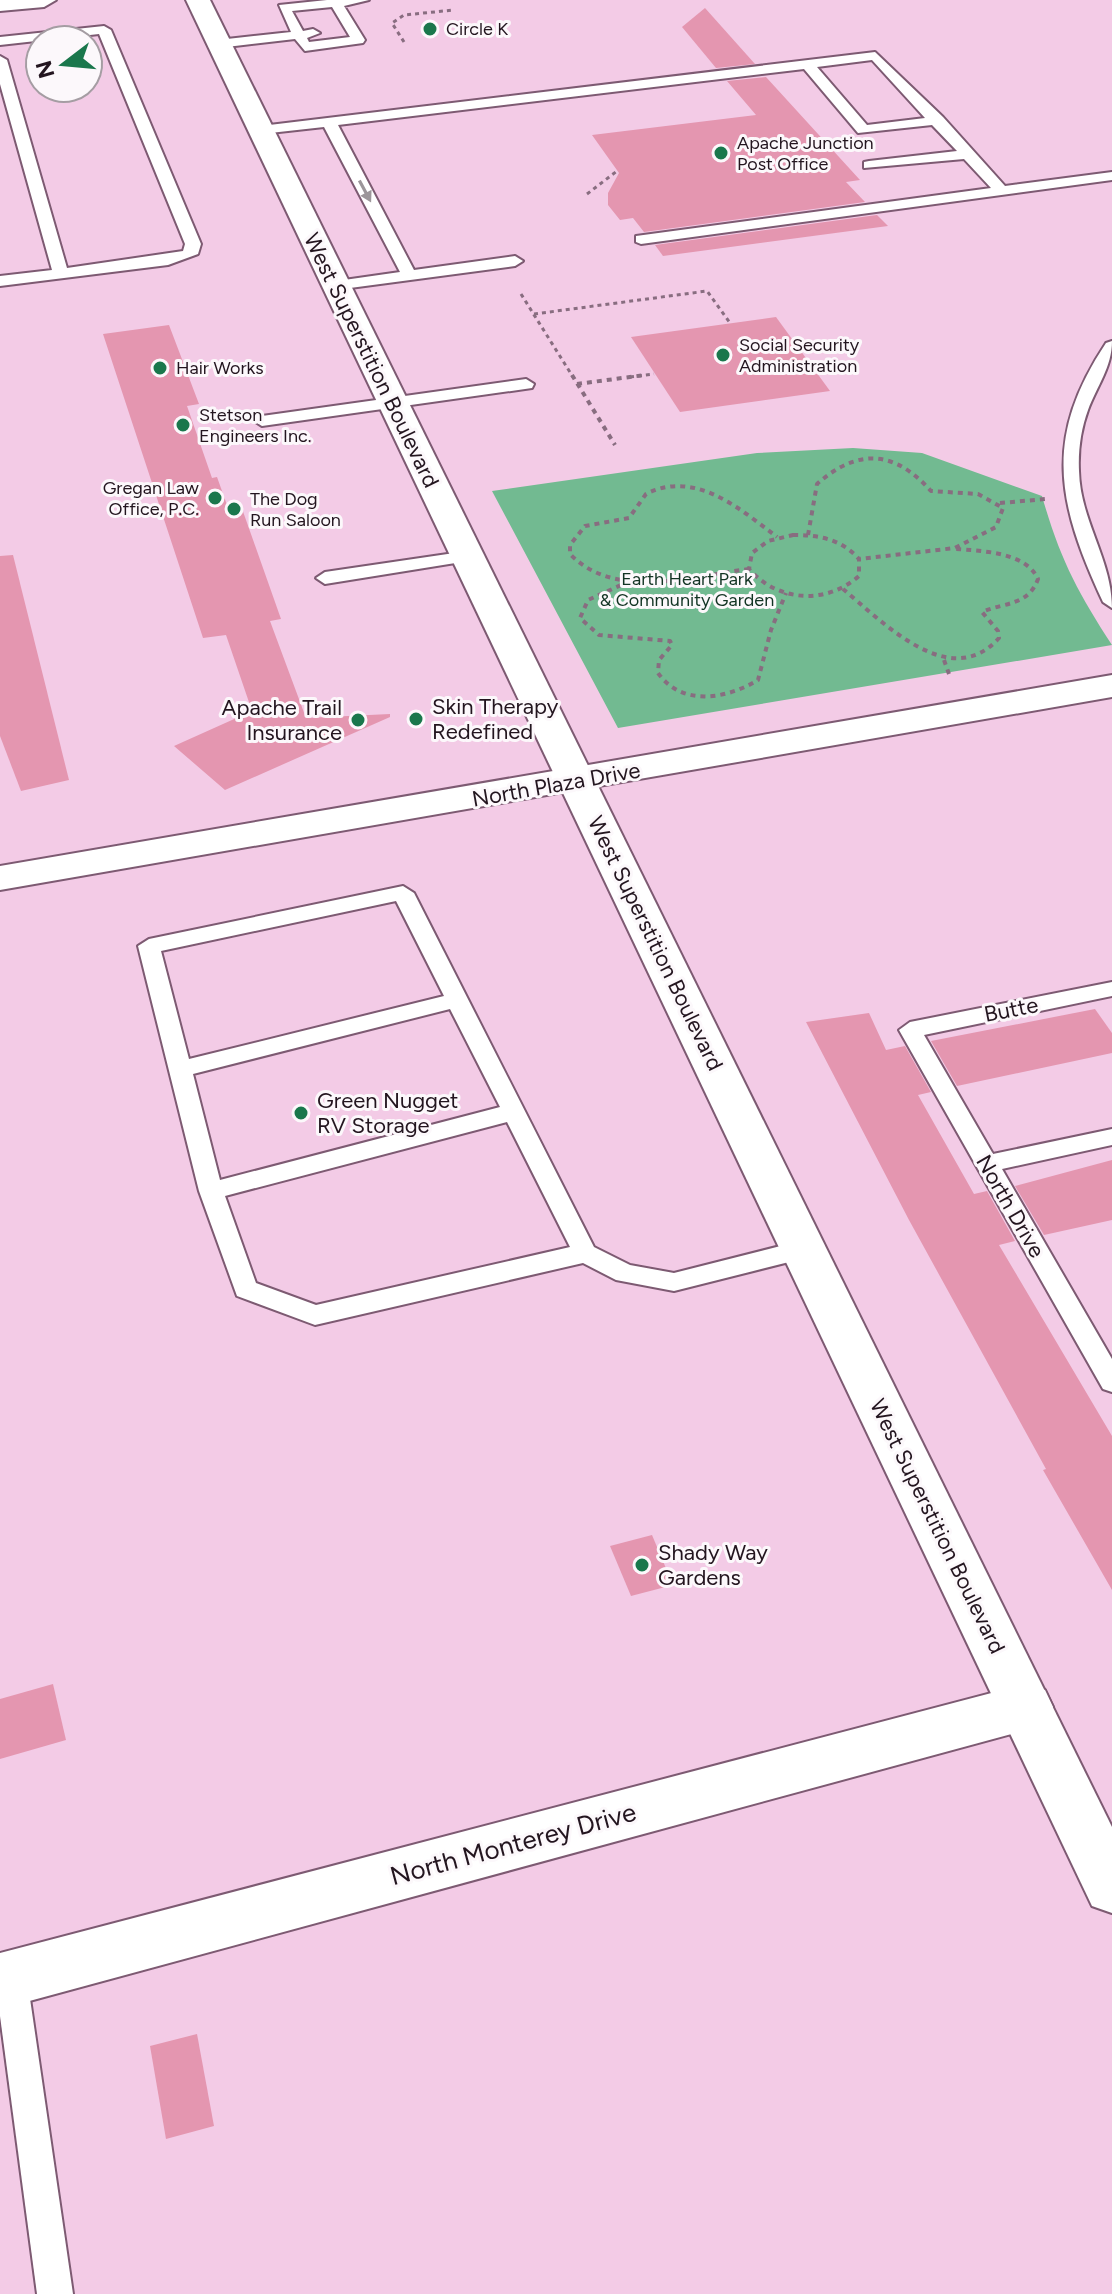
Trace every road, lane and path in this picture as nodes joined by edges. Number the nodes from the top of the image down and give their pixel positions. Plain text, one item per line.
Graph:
1 (44, 0) edge
2 (198, 0) edge
3 (363, 0) edge
4 (336, 3) junction
5 (0, 4) edge
6 (454, 10) dead end
7 (303, 28) junction
8 (0, 41) edge
9 (404, 42) dead end
10 (218, 44) junction
11 (0, 60) edge
12 (807, 64) junction
13 (6, 104) edge
14 (938, 120) junction
15 (329, 122) junction
16 (261, 130) junction
17 (969, 154) junction
18 (869, 165) dead end
19 (617, 171) dead end
20 (1112, 176) edge
21 (1002, 191) junction
22 (587, 194) dead end
23 (641, 239) dead end
24 (515, 261) dead end
25 (61, 273) junction
26 (410, 276) junction
27 (0, 281) edge
28 (335, 285) junction
29 (521, 294) dead end
30 (534, 314) junction
31 (730, 323) dead end
32 (1112, 346) edge
33 (654, 374) dead end
34 (526, 384) dead end
35 (577, 384) junction
36 (393, 402) junction
37 (262, 421) dead end
38 (615, 445) dead end
39 (1071, 498) junction
40 (999, 503) junction
41 (808, 535) junction
42 (777, 537) junction
43 (955, 548) junction
44 (468, 556) junction
45 (859, 559) junction
46 (749, 569) junction
47 (325, 578) dead end
48 (631, 581) junction
49 (843, 589) junction
50 (786, 593) junction
51 (1112, 602) edge
52 (944, 660) junction
53 (949, 674) dead end
54 (1112, 686) edge
55 (577, 780) junction
56 (0, 878) edge
57 (1112, 989) edge
58 (457, 1000) junction
59 (910, 1030) joint
60 (180, 1069) junction
61 (514, 1112) junction
62 (1112, 1137) edge
63 (987, 1164) junction
64 (211, 1191) junction
65 (804, 1249) junction
66 (585, 1253) junction
67 (1101, 1341) edge
68 (1112, 1382) edge
69 (1026, 1707) junction
70 (1106, 1862) edge
71 (6, 1980) edge
72 (55, 2294) edge

1 - 5 main road
2 - 10 main road, West Superstition Boulevard
3 - 4 lane
4 - 7 lane
4 - 7 lane
6 - 9 path
7 - 10 lane
8 - 25 lane
10 - 16 main road, West Superstition Boulevard
11 - 13 lane
12 - 14 lane
12 - 14 lane
12 - 15 lane
13 - 25 lane
14 - 17 lane
15 - 16 lane
15 -> 26 lane
16 - 28 main road, West Superstition Boulevard
17 - 18 lane
17 - 21 lane
19 - 22 path
20 - 21 lane
21 - 23 lane
24 - 26 lane
25 - 27 lane
26 - 28 lane
28 - 36 main road, West Superstition Boulevard
29 - 30 path
30 - 31 path
30 - 35 path
32 - 39 lane
33 - 35 path
34 - 36 lane
35 - 38 path
36 - 37 lane
36 - 44 main road, West Superstition Boulevard
39 - 40 path
39 - 51 lane
40 - 41 path
40 - 43 path
41 - 42 path
41 - 45 path
42 - 46 path
42 - 48 path
43 - 45 path
43 - 52 path
44 - 47 lane
44 - 55 main road, West Superstition Boulevard
45 - 49 path
46 - 48 path
46 - 50 path
48 - 50 path
49 - 50 path
49 - 52 path
52 - 53 path
54 - 55 main road, North Plaza Drive
55 - 56 main road, North Plaza Drive
55 - 65 main road, West Superstition Boulevard
57 - 59 lane, Butte
58 - 60 lane
58 - 60 lane
58 - 61 lane
59 - 63 lane, North Drive
60 - 64 lane
61 - 64 lane
61 - 66 lane
62 - 63 lane
63 - 67 lane, North Drive
64 - 66 lane
65 - 66 lane
65 - 69 main road, West Superstition Boulevard
67 - 68 lane, North Drive
69 - 70 main road, West Superstition Boulevard
69 - 71 main road, North Monterey Drive
71 - 72 lane

